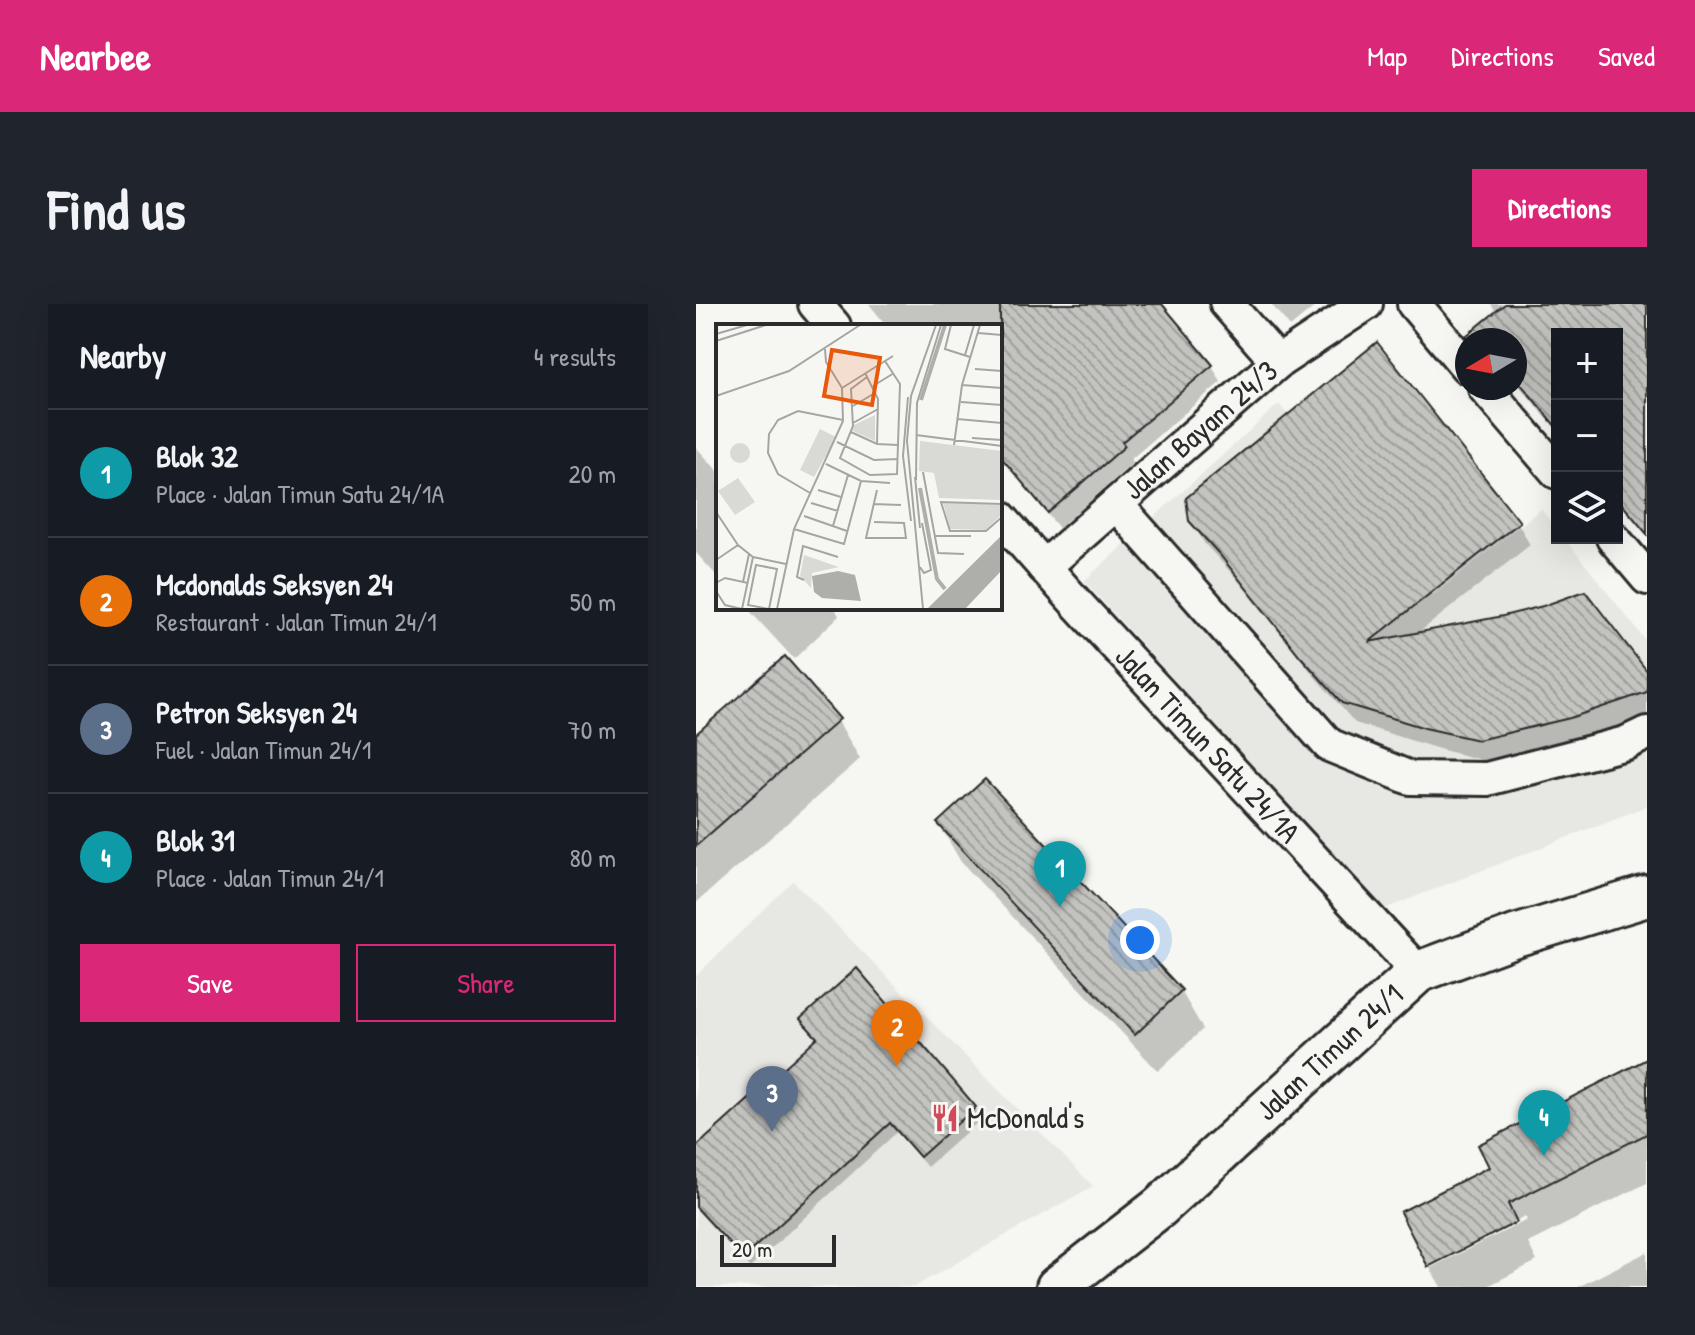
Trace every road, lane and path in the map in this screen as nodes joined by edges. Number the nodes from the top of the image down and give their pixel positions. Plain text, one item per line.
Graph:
1 (815, 304) edge
2 (1227, 304) edge
3 (1366, 304) edge
4 (1414, 304) edge
5 (832, 324) edge
6 (1455, 353) edge
7 (1278, 362) junction
8 (1495, 400) edge
9 (1551, 465) edge
10 (1116, 504) junction
11 (1002, 519) edge
12 (1618, 544) edge
13 (1044, 567) junction
14 (1647, 578) edge
15 (1647, 733) edge
16 (1647, 896) edge
17 (1418, 972) junction
18 (1057, 1287) edge

1 - 5 street
2 - 7 street
3 - 7 street, Jalan Bayam 24/3
4 - 6 street
7 - 10 street, Jalan Bayam 24/3
8 - 9 street
10 - 13 street, Jalan Bayam 24/3
10 - 15 street
11 - 13 street, Jalan Timun Satu 24/1A
12 - 14 street
13 - 17 street, Jalan Timun Satu 24/1A
16 - 17 street, Jalan Timun 24/1
17 - 18 street, Jalan Timun 24/1

